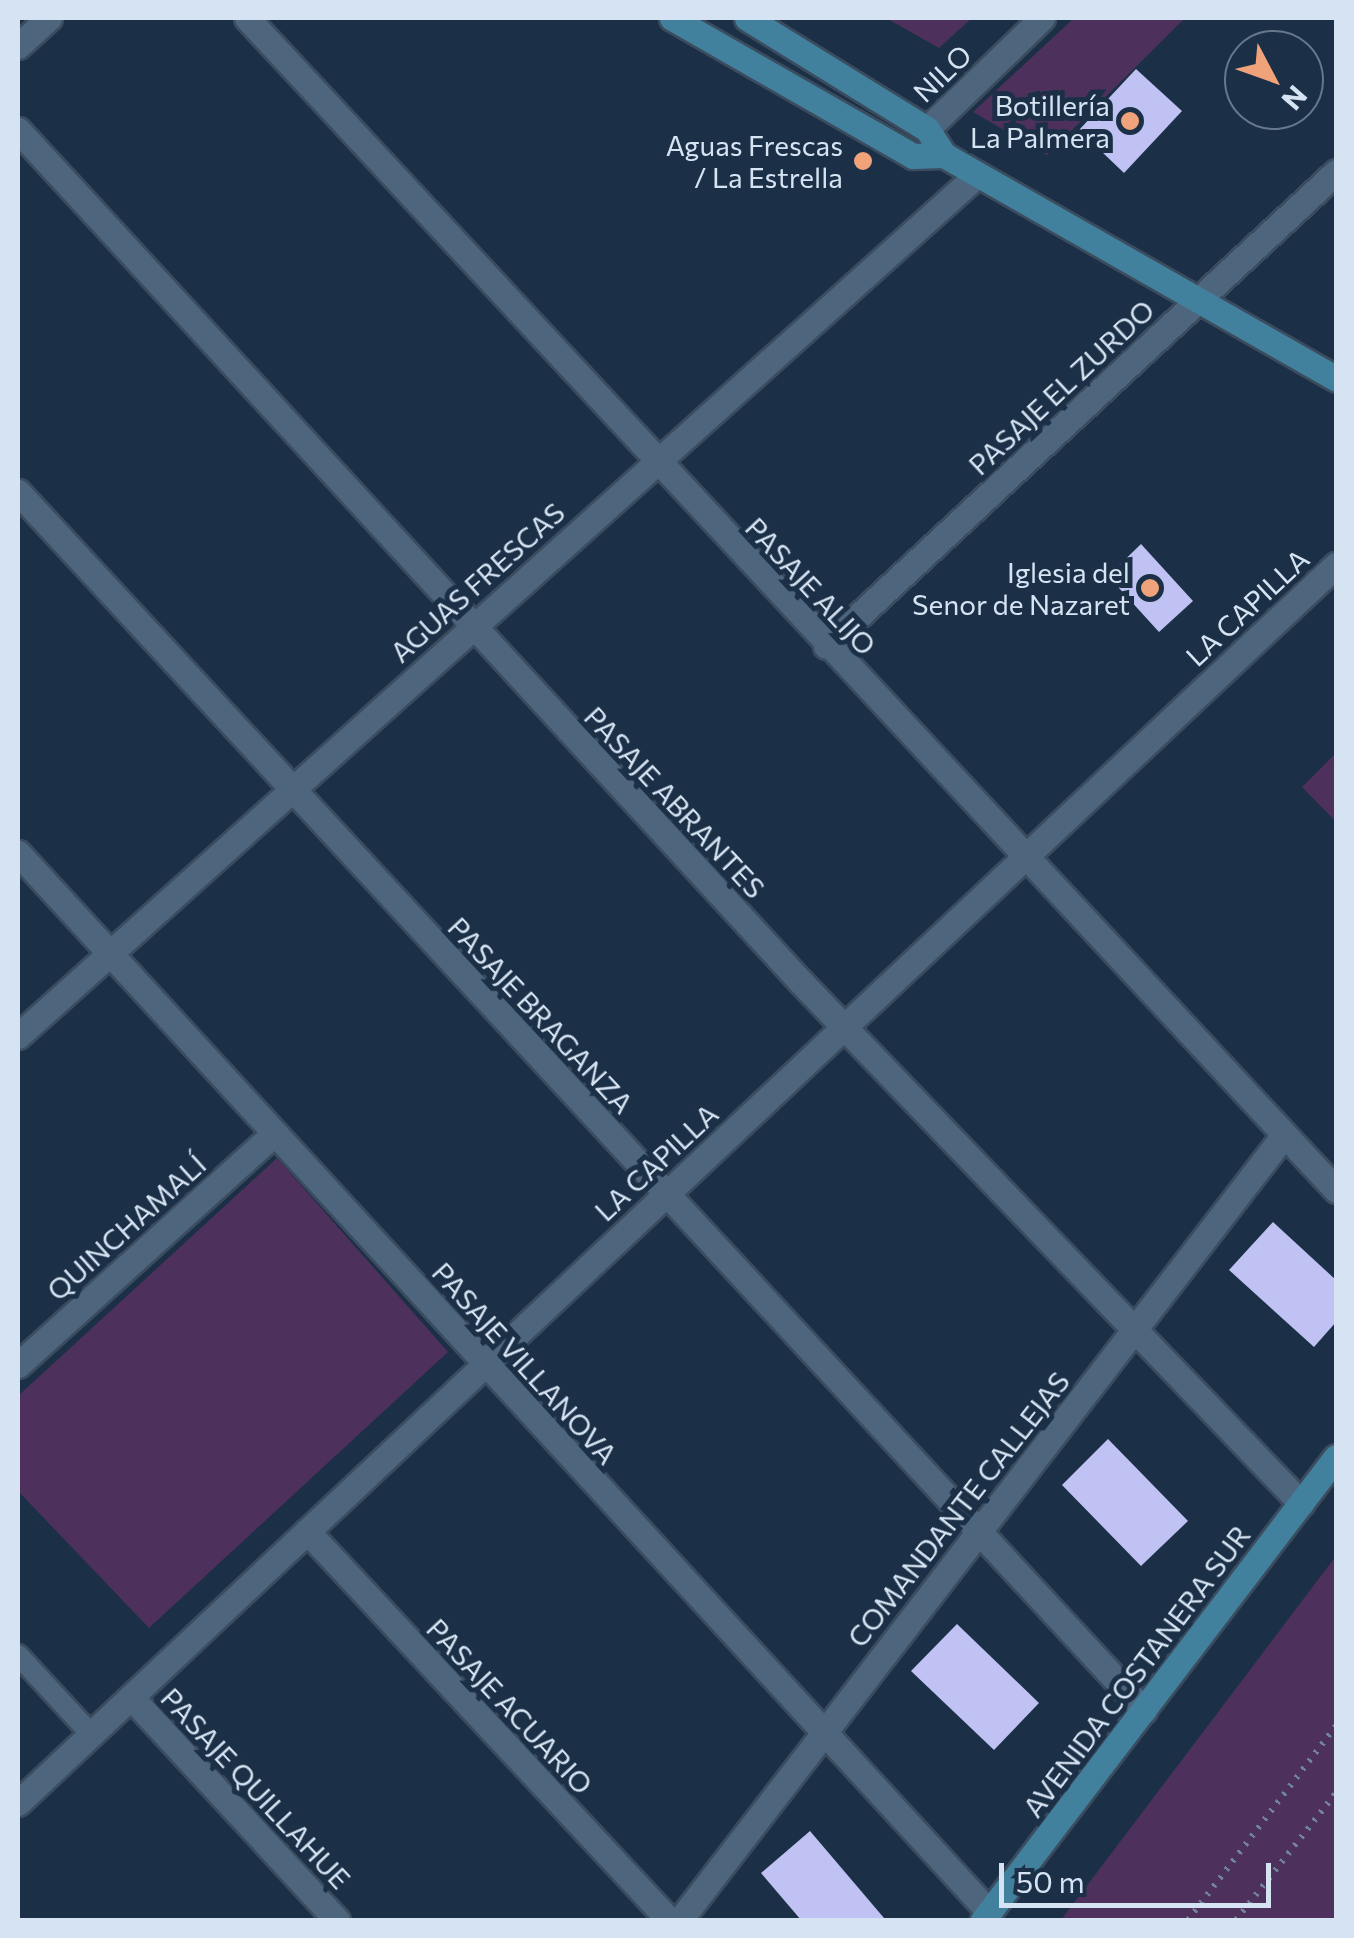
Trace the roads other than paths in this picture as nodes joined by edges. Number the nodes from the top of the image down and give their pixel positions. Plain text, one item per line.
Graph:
1 (247, 18) edge
2 (672, 18) edge
3 (747, 18) edge
4 (1042, 18) edge
5 (44, 19) edge
6 (18, 46) edge
7 (927, 129) junction
8 (18, 130) edge
9 (944, 155) junction
10 (1336, 172) edge
11 (977, 174) junction
12 (1199, 300) junction
13 (1336, 379) edge
14 (656, 462) junction
15 (18, 492) edge
16 (1336, 564) edge
17 (472, 628) junction
18 (826, 646) junction
19 (292, 789) junction
20 (18, 853) edge
21 (1022, 860) junction
22 (110, 953) junction
23 (844, 1027) junction
24 (18, 1036) edge
25 (274, 1134) junction
26 (1284, 1135) junction
27 (1336, 1190) edge
28 (666, 1194) junction
29 (1132, 1332) junction
30 (486, 1364) junction
31 (18, 1366) edge
32 (1336, 1457) edge
33 (1301, 1503) junction
34 (307, 1531) junction
35 (980, 1531) junction
36 (18, 1655) edge
37 (131, 1696) junction
38 (1144, 1710) junction
39 (824, 1733) junction
40 (91, 1734) junction
41 (18, 1803) edge
42 (986, 1916) edge
43 (337, 1920) edge
44 (670, 1920) edge
45 (680, 1920) edge

1 - 14 street, PASAJE ALIJO
2 - 9 main road
3 - 7 main road
4 - 7 street, NILO
5 - 6 street
7 - 9 main road
8 - 17 street, PASAJE ABRANTES
9 - 11 main road
10 - 12 street, PASAJE EL ZURDO
11 - 12 main road
11 - 14 street, AGUAS FRESCAS
12 - 13 main road
12 - 18 street, PASAJE EL ZURDO
14 - 17 street, AGUAS FRESCAS
14 - 18 street, PASAJE ALIJO
15 - 19 street, PASAJE BRAGANZA
16 - 21 street, LA CAPILLA
17 - 19 street, AGUAS FRESCAS
17 - 23 street, PASAJE ABRANTES
18 - 21 street, PASAJE ALIJO
19 - 22 street, AGUAS FRESCAS
19 - 28 street, PASAJE BRAGANZA
20 - 22 street, PASAJE VILLANOVA
21 - 23 street, LA CAPILLA
21 - 26 street, PASAJE ALIJO
22 - 24 street, AGUAS FRESCAS
22 - 25 street, PASAJE VILLANOVA
23 - 28 street, LA CAPILLA
23 - 29 street, PASAJE ABRANTES
25 - 30 street, PASAJE VILLANOVA
25 - 31 street, QUINCHAMALÍ
26 - 27 street, PASAJE ALIJO
26 - 29 street, COMANDANTE CALLEJAS
28 - 30 street, LA CAPILLA
28 - 35 street, PASAJE BRAGANZA
29 - 33 street, PASAJE ABRANTES
29 - 35 street, COMANDANTE CALLEJAS
30 - 34 street, LA CAPILLA
30 - 39 street, PASAJE VILLANOVA
32 - 33 main road, AVENIDA COSTANERA SUR
33 - 38 main road, AVENIDA COSTANERA SUR
34 - 37 street, LA CAPILLA
34 - 44 street, PASAJE ACUARIO
35 - 38 street, PASAJE BRAGANZA
35 - 39 street, COMANDANTE CALLEJAS
36 - 40 lane
37 - 40 street, LA CAPILLA
37 - 43 street, PASAJE QUILLAHUE
38 - 42 main road, AVENIDA COSTANERA SUR
39 - 42 street, PASAJE VILLANOVA
39 - 45 street, COMANDANTE CALLEJAS
40 - 41 street, LA CAPILLA

